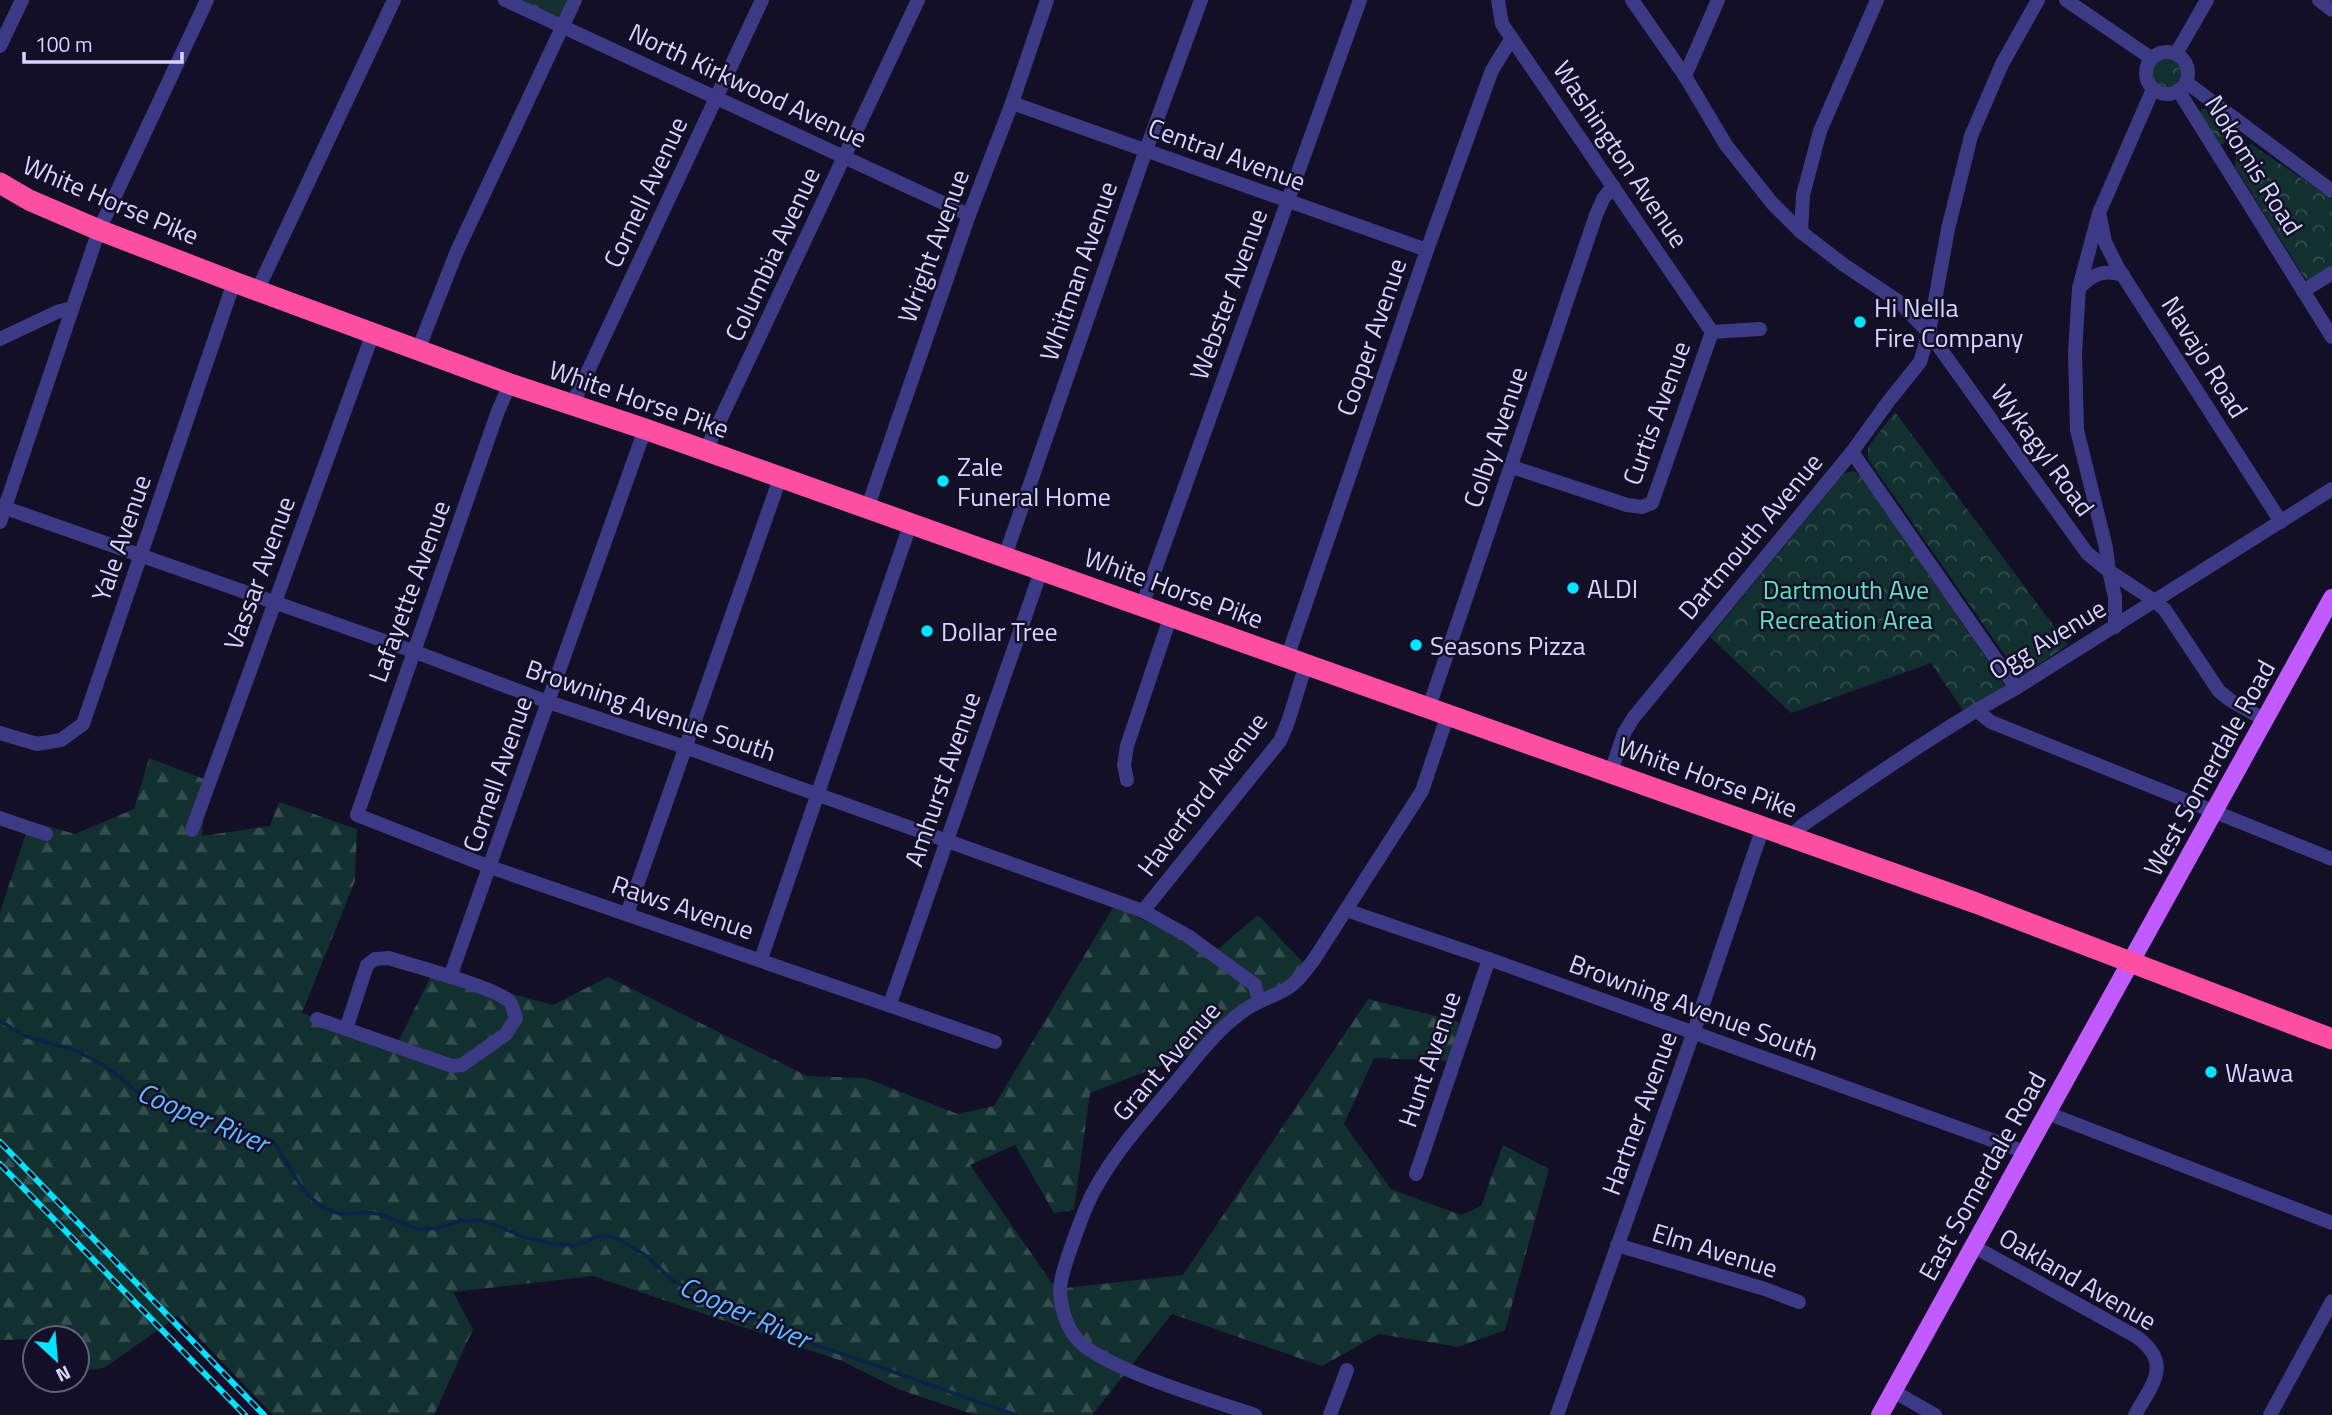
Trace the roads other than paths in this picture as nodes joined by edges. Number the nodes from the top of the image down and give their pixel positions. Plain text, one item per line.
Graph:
1 (22, 0) edge
2 (207, 0) edge
3 (394, 0) edge
4 (505, 0) edge
5 (575, 0) edge
6 (762, 0) edge
7 (918, 0) edge
8 (1047, 0) edge
9 (1201, 0) edge
10 (1360, 0) edge
11 (1498, 0) edge
12 (1632, 0) edge
13 (1718, 0) edge
14 (1877, 0) edge
15 (2038, 0) edge
16 (2066, 0) edge
17 (2207, 0) edge
18 (2319, 0) edge
19 (2332, 10) edge
20 (563, 26) junction
21 (1512, 38) junction
22 (0, 46) edge
23 (2176, 54) junction
24 (2151, 58) junction
25 (1685, 76) junction
26 (2182, 86) junction
27 (2153, 89) junction
28 (716, 97) junction
29 (1012, 103) junction
30 (1146, 150) junction
31 (844, 157) junction
32 (0, 183) edge
33 (1613, 186) junction
34 (2332, 191) edge
35 (23, 197) junction
36 (1287, 202) junction
37 (0, 205) edge
38 (2099, 213) junction
39 (969, 215) junction
40 (99, 230) junction
41 (1801, 232) junction
42 (1427, 250) junction
43 (2332, 273) edge
44 (2123, 275) junction
45 (234, 282) junction
46 (2079, 288) junction
47 (257, 291) junction
48 (2303, 291) junction
49 (72, 308) junction
50 (1760, 329) dead end
51 (1712, 332) junction
52 (373, 333) junction
53 (1929, 333) junction
54 (2332, 337) edge
55 (0, 339) edge
56 (418, 350) junction
57 (510, 384) junction
58 (572, 405) junction
59 (645, 429) junction
60 (705, 452) junction
61 (1852, 452) junction
62 (1512, 467) junction
63 (780, 478) junction
64 (2332, 489) edge
65 (2, 506) edge
66 (867, 509) junction
67 (0, 522) edge
68 (2281, 522) junction
69 (910, 525) junction
70 (141, 556) junction
71 (1004, 559) junction
72 (1041, 570) junction
73 (2109, 571) junction
74 (2332, 598) edge
75 (274, 601) junction
76 (2155, 601) junction
77 (1142, 606) junction
78 (1171, 615) junction
79 (2115, 627) junction
80 (413, 651) junction
81 (1297, 661) junction
82 (2016, 688) junction
83 (548, 702) junction
84 (1976, 710) junction
85 (1438, 711) junction
86 (2265, 720) junction
87 (0, 733) edge
88 (685, 747) junction
89 (1611, 772) junction
90 (1127, 780) dead end
91 (816, 793) junction
92 (2215, 812) junction
93 (357, 815) joint
94 (0, 818) edge
95 (1763, 827) junction
96 (192, 830) dead end
97 (46, 834) dead end
98 (1791, 836) junction
99 (948, 839) junction
100 (2332, 859) edge
101 (490, 867) junction
102 (1346, 910) junction
103 (1143, 911) junction
104 (627, 914) junction
105 (761, 959) junction
106 (1489, 959) junction
107 (2131, 962) junction
108 (450, 977) junction
109 (1259, 1002) junction
110 (890, 1004) junction
111 (317, 1019) dead end
112 (346, 1029) junction
113 (1693, 1034) junction
114 (2332, 1039) edge
115 (995, 1042) dead end
116 (2047, 1114) junction
117 (2025, 1152) junction
118 (1416, 1174) dead end
119 (2332, 1223) edge
120 (1617, 1245) junction
121 (1973, 1246) junction
122 (2332, 1301) edge
123 (1799, 1302) dead end
124 (1347, 1370) dead end
125 (1893, 1391) junction
126 (1255, 1415) edge
127 (1330, 1415) edge
128 (1557, 1415) edge
129 (1880, 1415) edge
130 (1935, 1415) edge
131 (2134, 1415) edge
132 (2270, 1415) edge

1 - 22 street
2 - 40 street
3 - 47 street
4 - 20 street, North Kirkwood Avenue
5 - 20 street
6 - 28 street, Cornell Avenue
7 - 31 street, Columbia Avenue
8 - 29 street, Wright Avenue
9 - 30 street, Whitman Avenue
10 - 36 street, Webster Avenue
11 - 21 street, Washington Avenue
12 - 25 street, Wykagyl Road
13 - 25 street
14 - 41 street
15 - 53 street, Dartmouth Avenue
16 - 24 street
17 - 23 street
18 - 19 street
20 - 28 street, North Kirkwood Avenue
20 - 56 street
21 - 33 street, Washington Avenue
21 - 42 street, Cooper Avenue
23 - 24 street
23 - 26 street
24 - 27 street
25 - 41 street, Wykagyl Road
26 - 27 street
26 - 34 street
26 - 48 street, Nokomis Road
27 - 38 street
28 - 31 street, North Kirkwood Avenue
28 - 58 street, Cornell Avenue
29 - 30 street, Central Avenue
29 - 39 street, Wright Avenue
30 - 36 street, Central Avenue
30 - 71 street, Whitman Avenue
31 - 39 street, North Kirkwood Avenue
31 - 60 street, Columbia Avenue
32 - 35 highway, White Horse Pike
33 - 51 street, Washington Avenue
33 - 62 street, Colby Avenue
35 - 37 highway
35 - 40 highway, White Horse Pike
36 - 42 street, Central Avenue
36 - 77 street, Webster Avenue
38 - 44 street, Navajo Road
38 - 46 street
39 - 66 street, Wright Avenue
40 - 45 highway, White Horse Pike
40 - 49 street
41 - 53 street, Wykagyl Road
42 - 81 street, Cooper Avenue
43 - 48 street
44 - 46 street
44 - 68 street, Navajo Road
45 - 47 highway, White Horse Pike
45 - 70 street, Yale Avenue
46 - 73 street
47 - 52 highway, White Horse Pike
48 - 54 street, Nokomis Road
49 - 55 street
49 - 65 street
50 - 51 street
51 - 62 street, Curtis Avenue
52 - 56 highway, White Horse Pike
52 - 75 street, Vassar Avenue
53 - 61 street, Dartmouth Avenue
53 - 73 street, Wykagyl Road
56 - 57 highway, White Horse Pike
57 - 58 highway, White Horse Pike
57 - 80 street, Lafayette Avenue
58 - 59 highway, White Horse Pike
59 - 60 highway, White Horse Pike
59 - 83 street, Cornell Avenue
60 - 63 highway, White Horse Pike
61 - 82 street
61 - 89 street, Dartmouth Avenue
62 - 85 street, Colby Avenue
63 - 66 highway, White Horse Pike
63 - 88 street
64 - 68 street, Ogg Avenue
65 - 67 street
65 - 70 street, Browning Avenue South
66 - 69 highway, White Horse Pike
68 - 76 street, Ogg Avenue
69 - 71 highway, White Horse Pike
69 - 91 street
70 - 75 street, Browning Avenue South
70 - 87 street, Yale Avenue
71 - 72 highway, White Horse Pike
72 - 77 highway, White Horse Pike
72 - 99 street, Amhurst Avenue
73 - 76 street, Wykagyl Road
73 - 79 street
74 - 86 main road, West Somerdale Road
75 - 80 street, Browning Avenue South
75 - 96 street, Vassar Avenue
76 - 79 street, Ogg Avenue
76 - 86 street, Wykagyl Road
77 - 78 highway, White Horse Pike
78 - 81 highway, White Horse Pike
78 - 90 street
79 - 82 street, Ogg Avenue
80 - 83 street, Browning Avenue South
80 - 93 street, Lafayette Avenue
81 - 85 highway, White Horse Pike
81 - 103 street, Haverford Avenue
82 - 84 street, Ogg Avenue
83 - 88 street, Browning Avenue South
83 - 101 street, Cornell Avenue
84 - 92 street
84 - 98 street, Ogg Avenue
85 - 89 highway, White Horse Pike
85 - 102 street, Grant Avenue
86 - 92 main road, West Somerdale Road
88 - 91 street, Browning Avenue South
88 - 104 street
89 - 95 highway, White Horse Pike
91 - 99 street, Browning Avenue South
91 - 105 street
92 - 100 street
92 - 107 main road, West Somerdale Road
93 - 101 street, Raws Avenue
94 - 97 street
95 - 98 highway, White Horse Pike
95 - 113 street, Hartner Avenue
98 - 107 highway, White Horse Pike
99 - 103 street, Browning Avenue South
99 - 110 street, Amhurst Avenue
101 - 104 street, Raws Avenue
101 - 108 street, Cornell Avenue
102 - 106 street, Browning Avenue South
102 - 109 street, Grant Avenue
103 - 109 street, Browning Avenue South
104 - 105 street, Raws Avenue
105 - 110 street, Raws Avenue
106 - 113 street, Browning Avenue South
106 - 118 street, Hunt Avenue
107 - 114 highway, White Horse Pike
107 - 116 main road, East Somerdale Road
108 - 112 street
108 - 112 street
109 - 126 street, Grant Avenue
110 - 115 street, Raws Avenue
111 - 112 street
113 - 117 street, Browning Avenue South
113 - 120 street, Hartner Avenue
116 - 117 main road, East Somerdale Road
116 - 119 street
117 - 121 main road, East Somerdale Road
120 - 123 street, Elm Avenue
120 - 128 street, Hartner Avenue
121 - 125 main road, East Somerdale Road
121 - 131 street, Oakland Avenue
122 - 132 street
124 - 127 street
125 - 129 main road, East Somerdale Road
125 - 130 street

